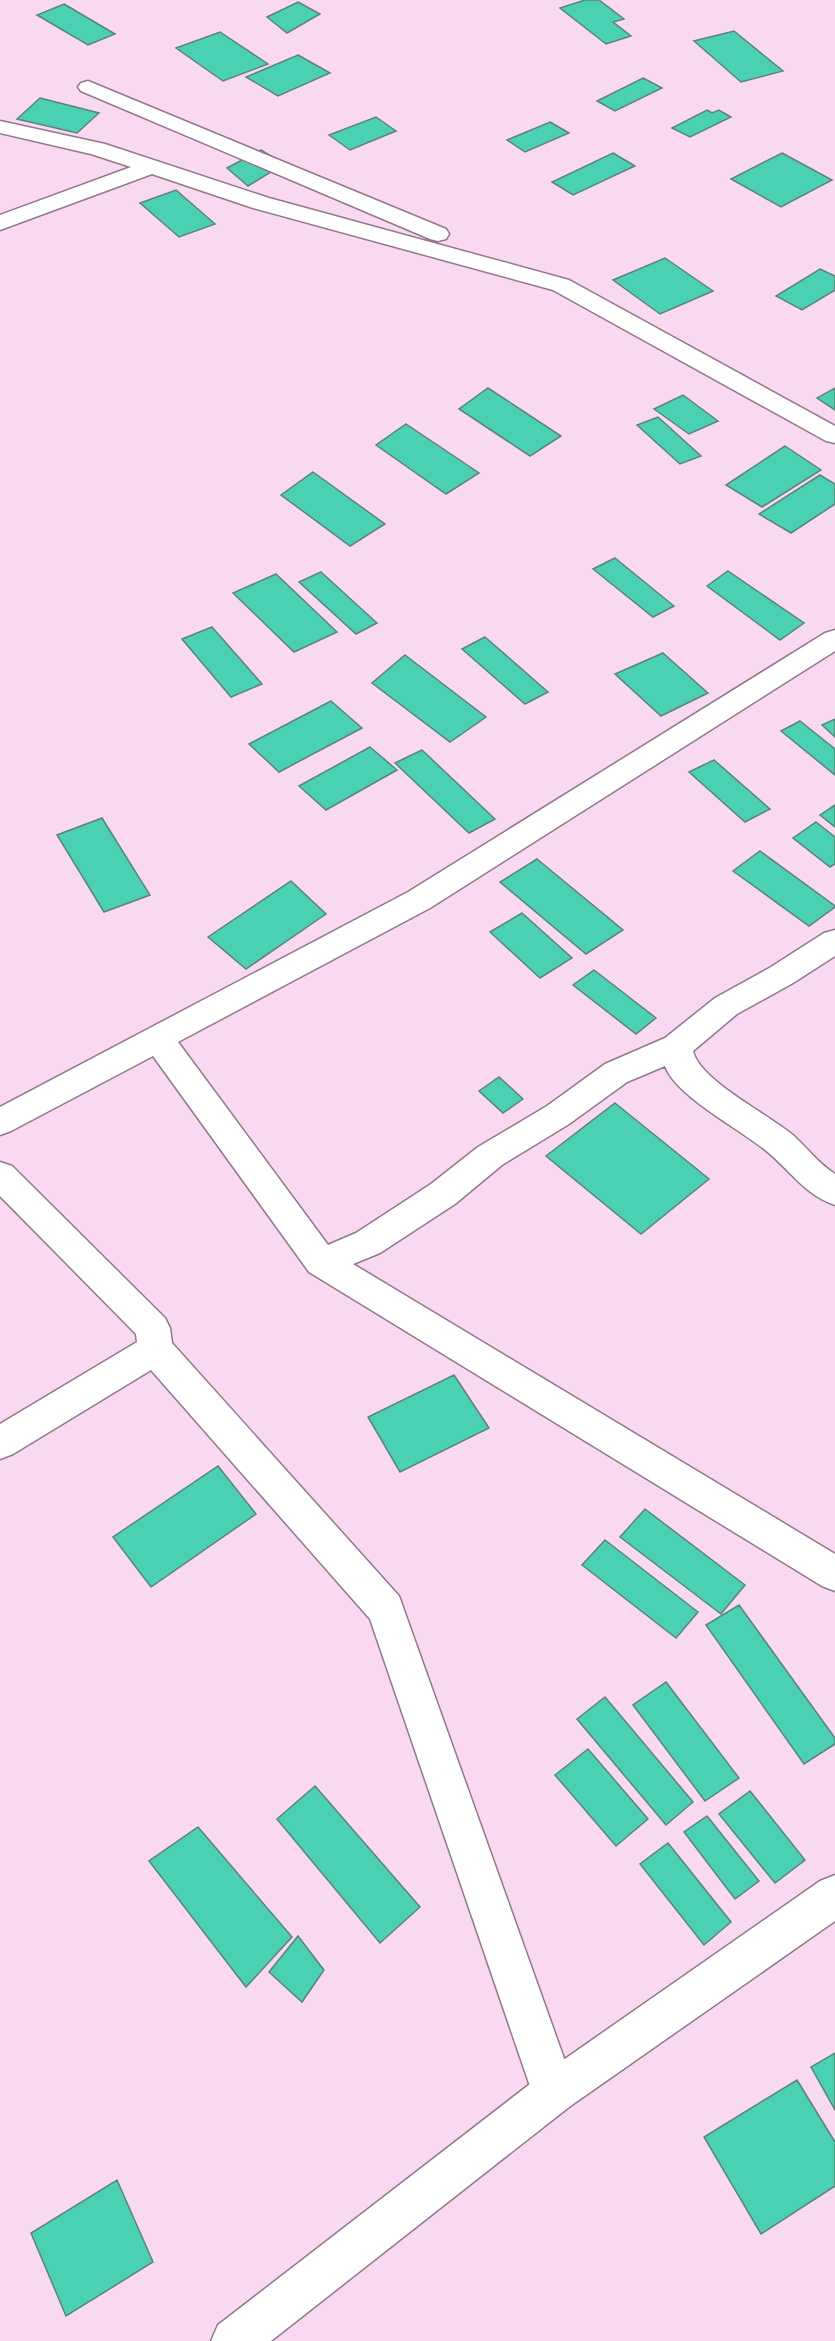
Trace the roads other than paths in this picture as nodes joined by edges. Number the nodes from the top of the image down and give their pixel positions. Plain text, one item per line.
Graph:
1 (88, 87) dead end
2 (0, 127) edge
3 (151, 167) junction
4 (0, 223) edge
5 (561, 285) junction
6 (835, 436) edge
7 (835, 639) edge
8 (835, 941) edge
9 (157, 1038) junction
10 (676, 1047) junction
11 (0, 1122) edge
12 (0, 1175) edge
13 (835, 1191) edge
14 (321, 1262) junction
15 (155, 1349) junction
16 (0, 1443) edge
17 (835, 1574) edge
18 (835, 1896) edge
19 (554, 2092) junction
20 (234, 2341) edge

1 - 5 street
2 - 3 street
3 - 4 street
3 - 5 street
5 - 6 street
7 - 9 street
8 - 10 street
9 - 11 street
9 - 14 street
10 - 13 street
10 - 14 street
12 - 15 street
14 - 17 street
15 - 16 street
15 - 19 street
18 - 19 street
19 - 20 street

